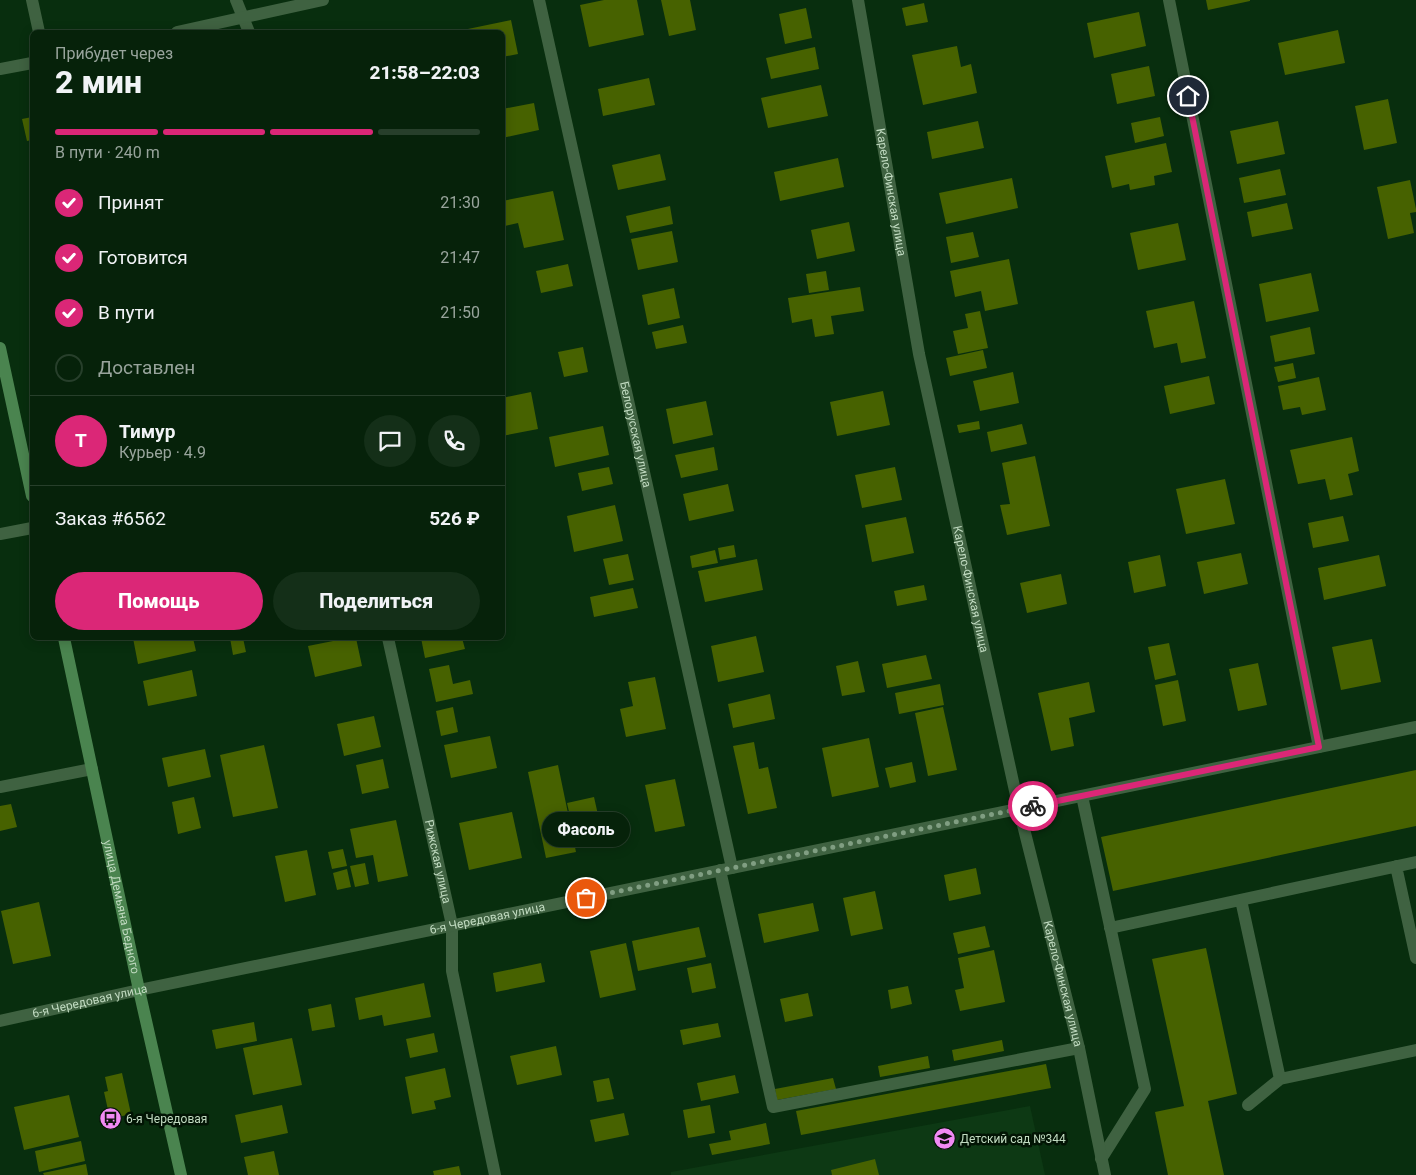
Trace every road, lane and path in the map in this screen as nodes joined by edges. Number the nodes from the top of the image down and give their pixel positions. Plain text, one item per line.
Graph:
1 (32, 0) edge
2 (236, 0) edge
3 (323, 0) edge
4 (539, 0) edge
5 (858, 0) edge
6 (1169, 0) edge
7 (243, 19) junction
8 (39, 30) edge
9 (187, 30) edge
10 (248, 30) edge
11 (30, 62) edge
12 (0, 69) edge
13 (0, 353) edge
14 (30, 487) edge
15 (30, 528) edge
16 (0, 534) edge
17 (64, 640) edge
18 (388, 640) edge
19 (1416, 727) edge
20 (1319, 747) junction
21 (92, 769) junction
22 (0, 787) edge
23 (1082, 796) junction
24 (1019, 809) junction
25 (1416, 862) edge
26 (1396, 866) junction
27 (726, 869) junction
28 (1241, 900) junction
29 (452, 925) junction
30 (1110, 928) junction
31 (1416, 958) edge
32 (139, 990) junction
33 (0, 1021) edge
34 (1079, 1048) junction
35 (1416, 1050) edge
36 (1280, 1079) junction
37 (1248, 1105) dead end
38 (1101, 1159) junction
39 (181, 1175) edge
40 (496, 1175) edge
41 (1105, 1175) edge

1 - 8 street
2 - 7 street
3 - 7 street
4 - 27 street, Белорусская улица
5 - 24 street, Карело-Финская улица
6 - 20 street
7 - 9 street
7 - 10 street
11 - 12 street
13 - 14 main road
15 - 16 street
17 - 21 main road, улица Демьяна Бедного
18 - 29 street, Рижская улица
19 - 20 street, 6-я Чередовая улица
20 - 23 street, 6-я Чередовая улица
21 - 22 street
21 - 32 main road, улица Демьяна Бедного
23 - 24 street, 6-я Чередовая улица
23 - 30 street
24 - 27 street, 6-я Чередовая улица
24 - 34 street, Карело-Финская улица
25 - 26 street
26 - 28 street
26 - 31 street
27 - 29 street, 6-я Чередовая улица
27 - 34 street, Белорусская улица
28 - 30 street
28 - 36 street
29 - 32 street, 6-я Чередовая улица
29 - 40 street, Рижская улица
30 - 38 street
32 - 33 street, 6-я Чередовая улица
32 - 39 main road, улица Демьяна Бедного
34 - 38 street, Карело-Финская улица
35 - 36 street
36 - 37 street
38 - 41 street, Карело-Финская улица

